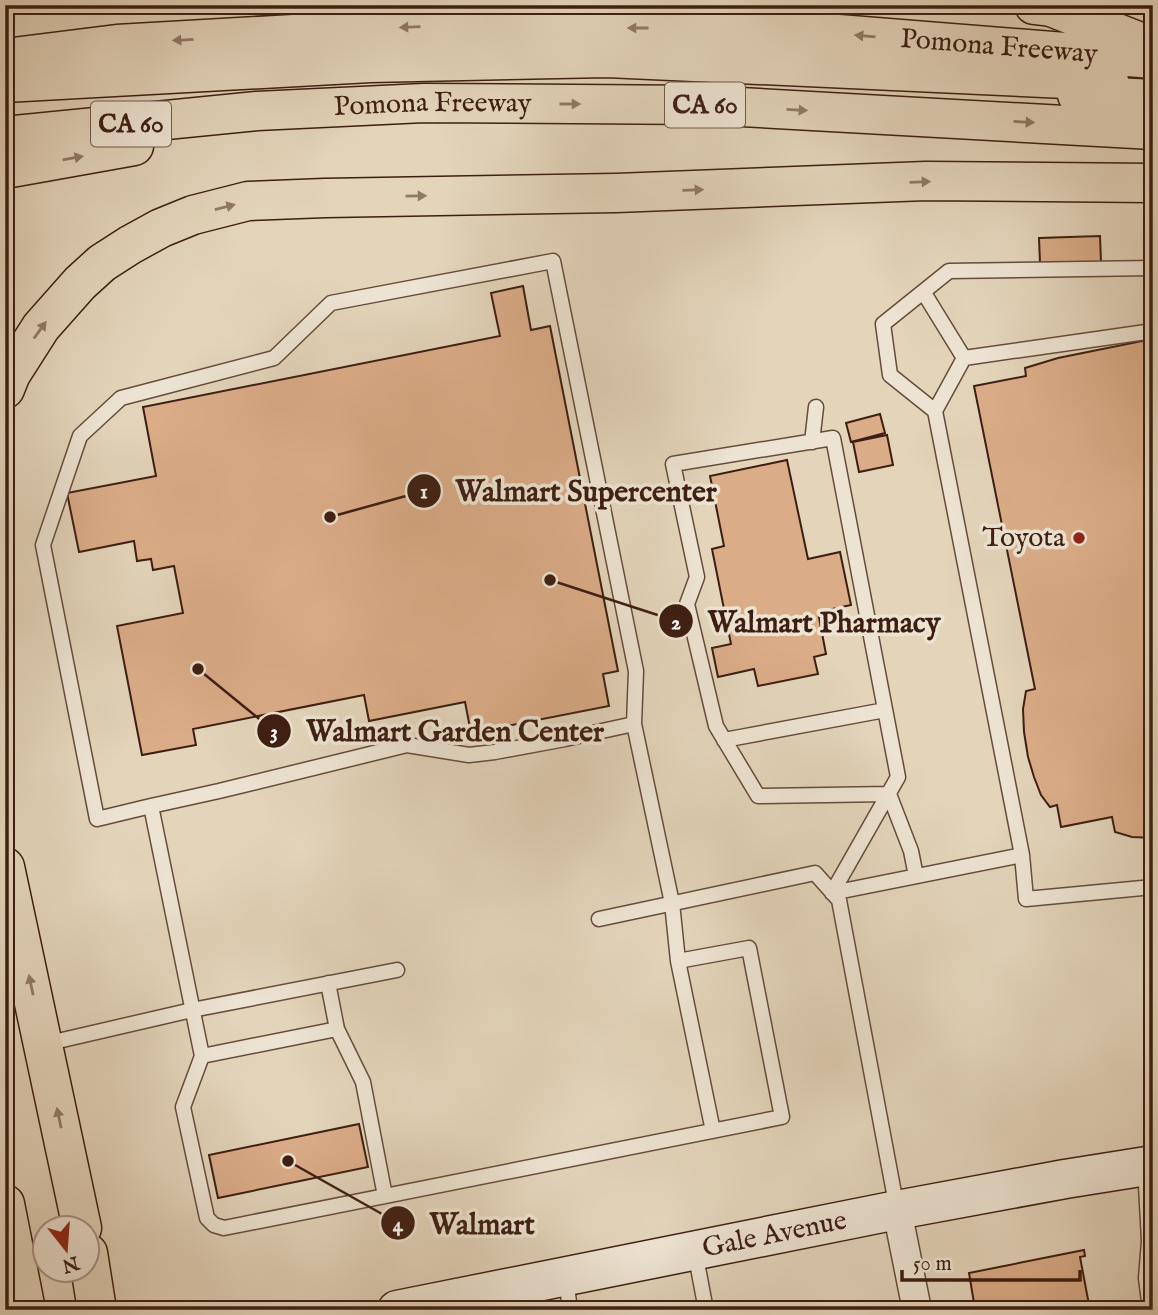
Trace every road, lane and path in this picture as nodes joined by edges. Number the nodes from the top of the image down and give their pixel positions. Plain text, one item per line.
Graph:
1 (1034, 5) edge
2 (1153, 47) edge
3 (5, 58) edge
4 (1153, 60) edge
5 (5, 83) edge
6 (1153, 83) edge
7 (5, 98) edge
8 (1153, 99) edge
9 (257, 111) junction
10 (1153, 130) edge
11 (5, 136) edge
12 (5, 169) edge
13 (1153, 183) edge
14 (1153, 268) edge
15 (924, 293) junction
16 (1153, 331) edge
17 (964, 358) junction
18 (5, 389) edge
19 (816, 407) dead end
20 (935, 411) junction
21 (811, 442) junction
22 (885, 710) junction
23 (634, 723) junction
24 (724, 740) junction
25 (889, 794) junction
26 (151, 806) junction
27 (1022, 855) junction
28 (5, 867) edge
29 (916, 876) junction
30 (1153, 887) edge
31 (832, 893) junction
32 (672, 903) junction
33 (599, 919) dead end
34 (678, 961) junction
35 (397, 970) dead end
36 (328, 983) junction
37 (192, 1010) junction
38 (337, 1029) junction
39 (44, 1045) junction
40 (202, 1056) junction
41 (713, 1131) junction
42 (1149, 1166) edge
43 (385, 1196) junction
44 (5, 1204) edge
45 (897, 1210) junction
46 (79, 1214) edge
47 (695, 1250) junction
48 (93, 1284) edge
49 (568, 1293) edge
50 (26, 1310) edge
51 (97, 1310) edge
52 (397, 1310) edge
53 (706, 1310) edge
54 (917, 1310) edge
55 (1150, 1310) edge

1 - 2 main road
4 -> 3 main road, Pomona Freeway
5 - 6 main road
7 - 8 main road
9 -> 10 main road, Pomona Freeway / CA 60
9 - 11 main road, Pomona Freeway / CA 60
12 -> 9 main road
18 -> 13 main road
14 - 15 lane
15 - 17 lane
15 - 20 lane
16 - 17 lane
17 - 20 lane
19 - 21 lane
20 - 27 lane
21 - 22 lane
21 - 24 lane
22 - 24 lane
22 - 25 lane
23 - 26 lane
23 - 26 lane
23 - 32 lane
24 - 25 lane
25 - 29 lane
25 - 31 lane
26 - 37 lane
27 - 29 lane
27 - 30 lane
39 -> 28 main road
29 - 31 lane
31 - 32 lane
31 - 45 lane
32 - 33 lane
32 - 34 lane
34 - 41 lane
34 - 41 lane
35 - 36 lane
36 - 37 lane
36 - 38 lane
37 - 39 lane
37 - 40 lane
38 - 40 lane
38 - 43 lane
46 -> 39 main road
40 - 43 lane
41 - 43 lane
42 - 45 main road, Gale Avenue
42 - 55 lane
44 - 50 main road
45 - 47 main road, Gale Avenue
45 - 54 street
47 - 49 main road, Gale Avenue
47 - 53 lane
48 - 51 main road
49 - 52 main road, Gale Avenue

